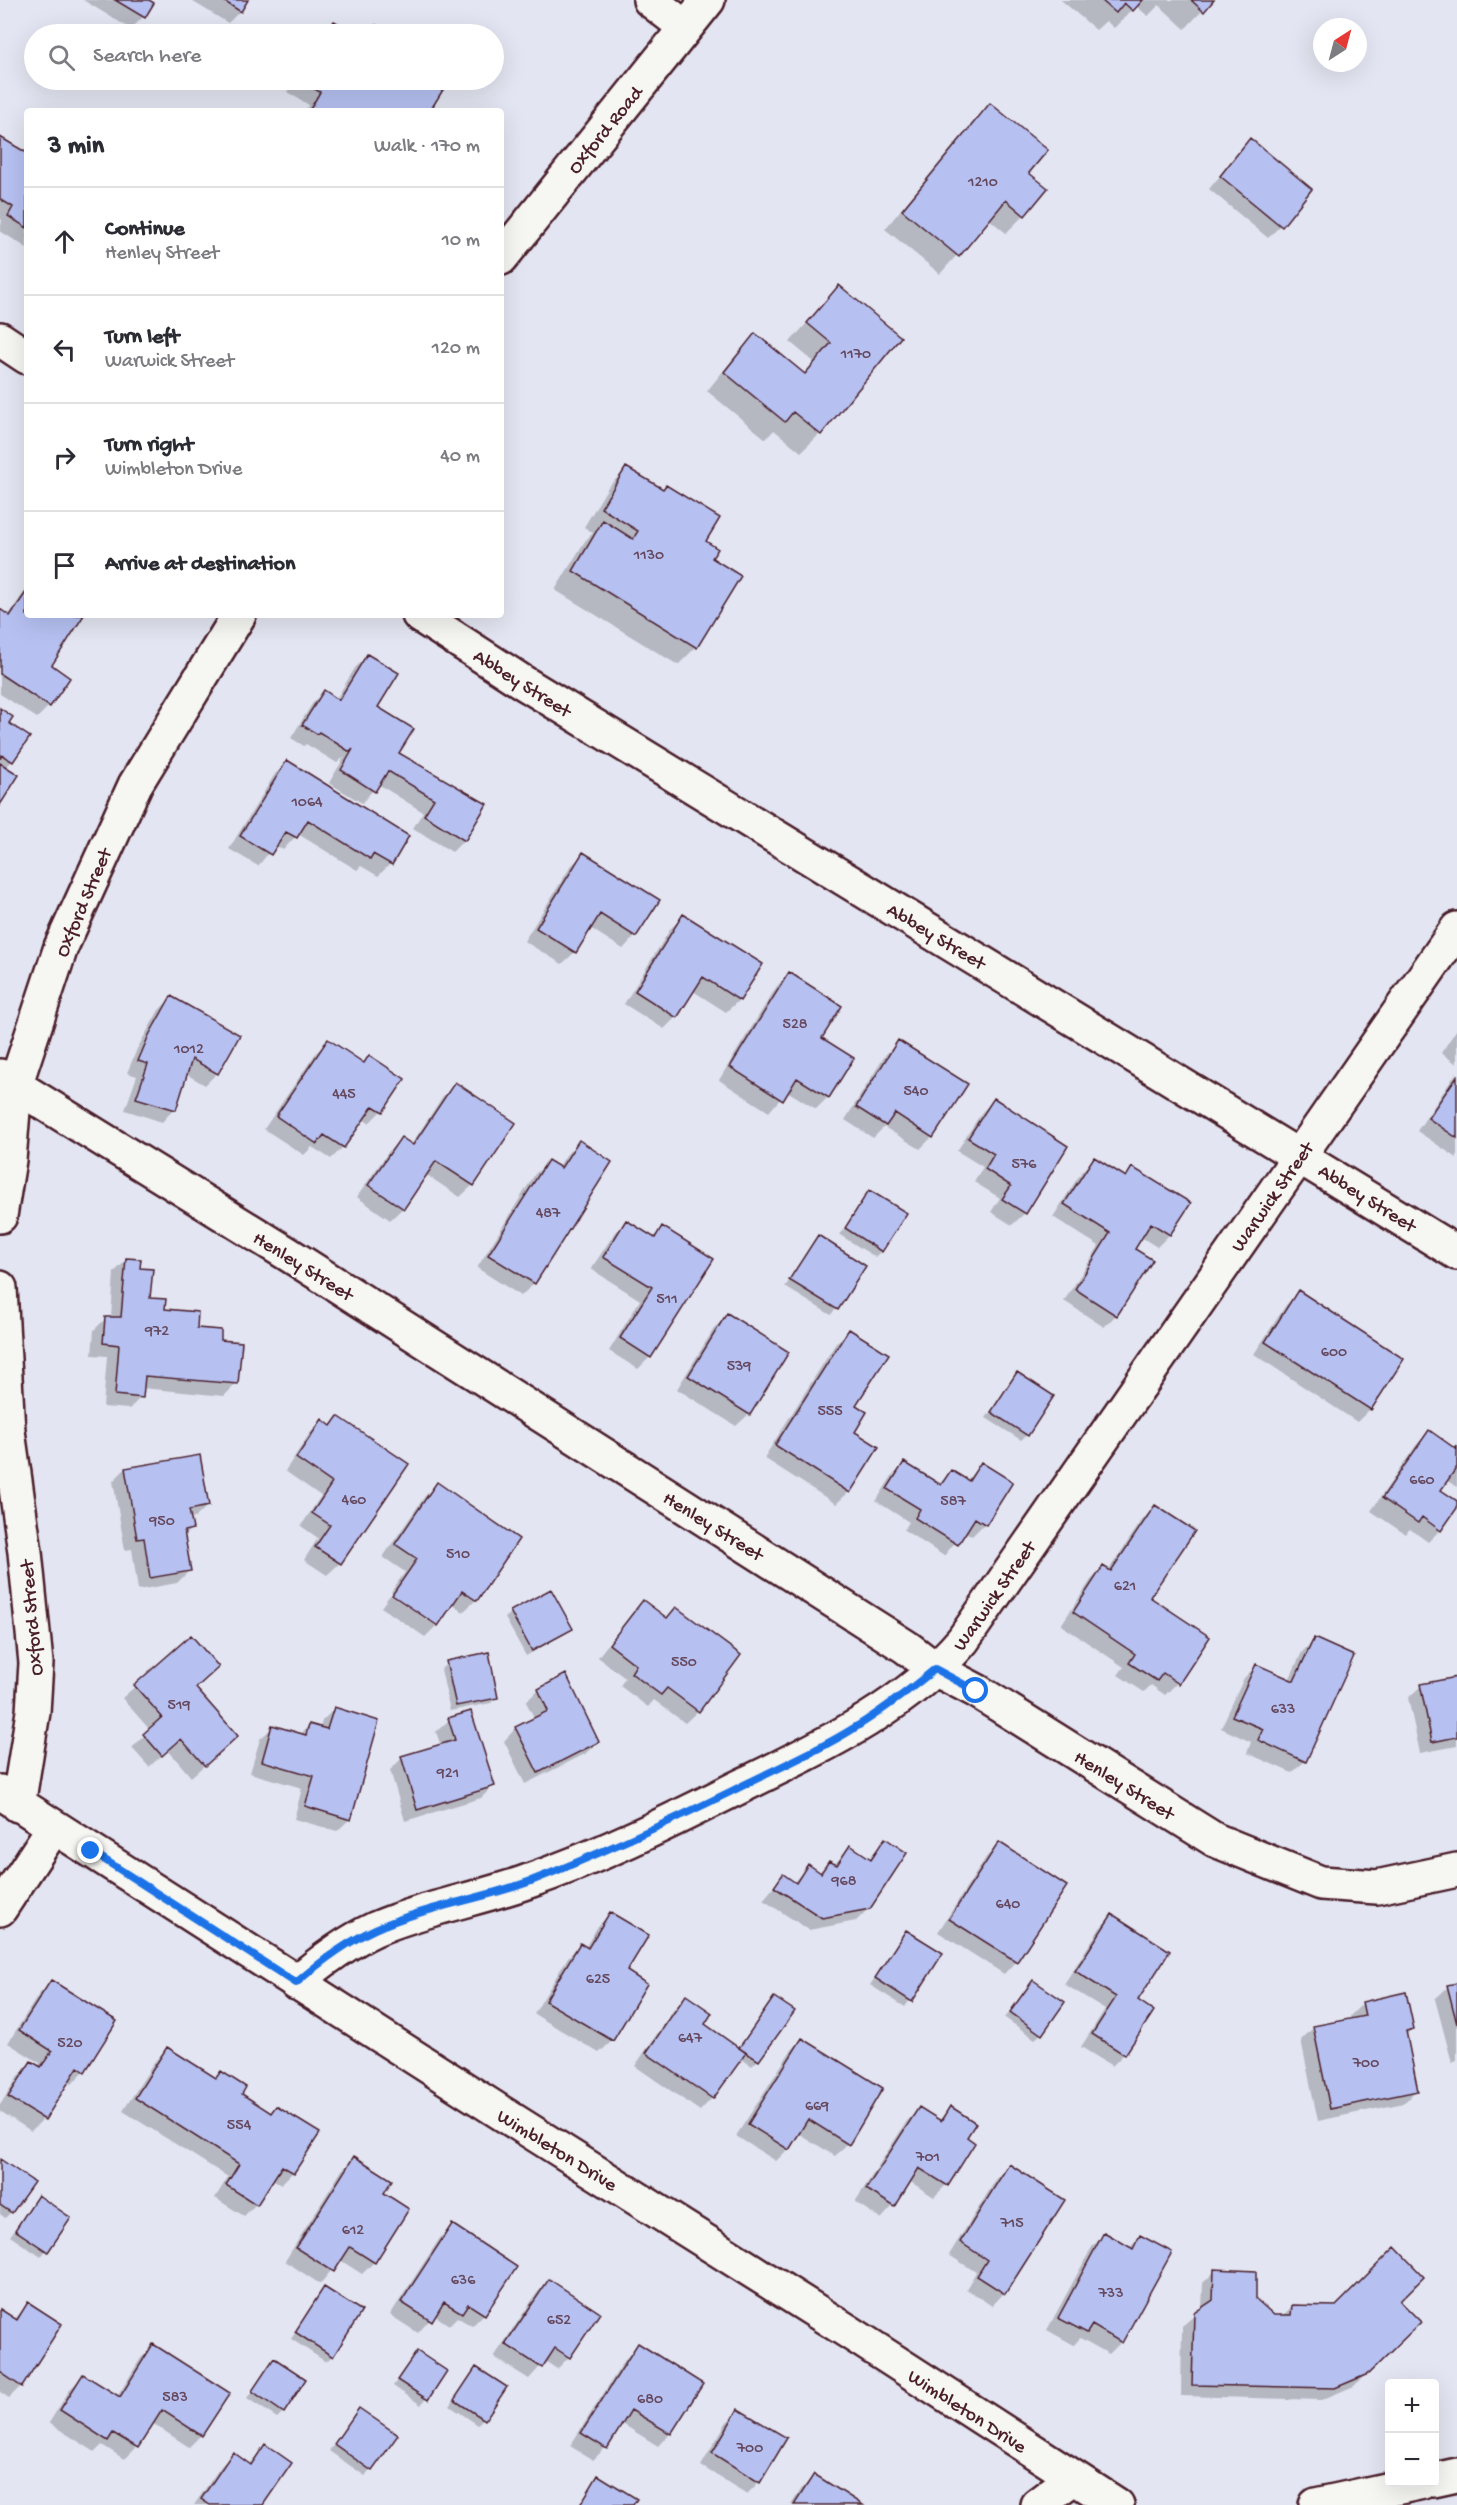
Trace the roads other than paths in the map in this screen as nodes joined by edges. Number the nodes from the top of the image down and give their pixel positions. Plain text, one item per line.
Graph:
1 (650, 0) edge
2 (708, 0) edge
3 (685, 27) junction
4 (504, 254) edge
5 (0, 339) edge
6 (24, 355) edge
7 (237, 618) edge
8 (424, 618) edge
9 (1457, 929) edge
10 (8, 1081) edge
11 (1299, 1155) junction
12 (0, 1216) edge
13 (1457, 1253) edge
14 (0, 1288) edge
15 (935, 1669) junction
16 (9, 1798) edge
17 (54, 1827) junction
18 (1457, 1869) edge
19 (0, 1909) edge
20 (296, 1983) junction
21 (1457, 2475) edge
22 (1073, 2478) junction
23 (1439, 2479) edge
24 (1401, 2487) edge
25 (1037, 2505) edge
26 (1117, 2505) edge
27 (1316, 2505) edge

1 - 3 street
2 - 3 street, Oxford Road
3 - 4 street, Oxford Road
5 - 6 street
7 - 10 street, Oxford Street
8 - 11 street, Abbey Street
9 - 11 street, Warwick Street
10 - 12 street, Oxford Street
10 - 15 street, Henley Street
11 - 13 street, Abbey Street
11 - 15 street, Warwick Street
14 - 16 street, Oxford Street
15 - 18 street, Henley Street
15 - 20 street, Warwick Street
16 - 17 street, Wimbleton Drive
17 - 19 street
17 - 20 street, Wimbleton Drive
20 - 22 street, Wimbleton Drive
21 - 23 street
22 - 25 street
22 - 26 street, Wimbleton Drive
24 - 27 street

